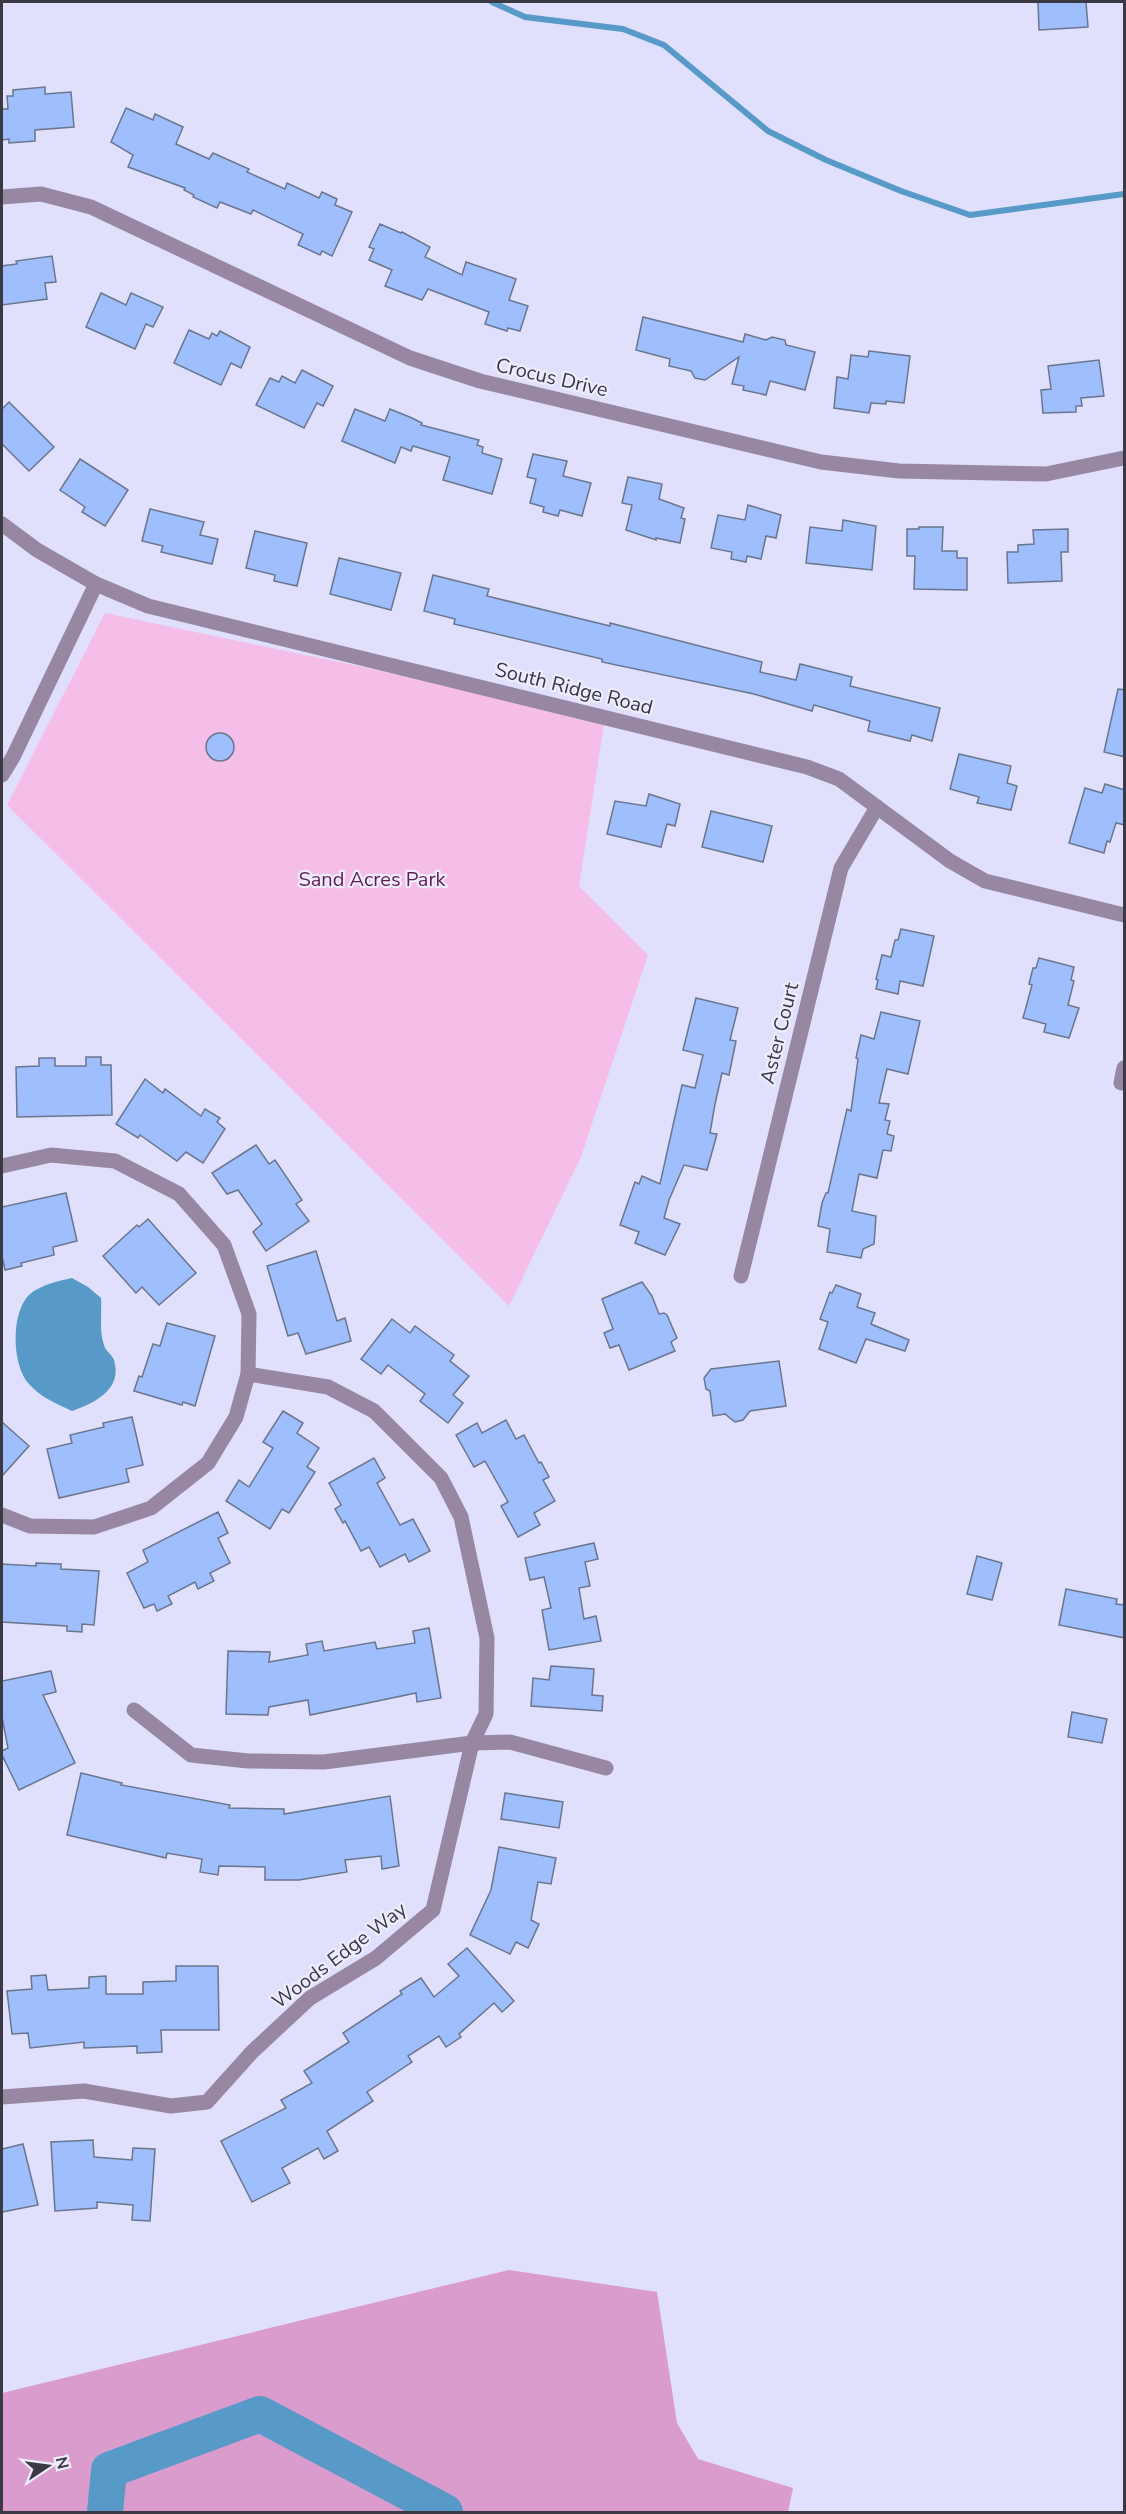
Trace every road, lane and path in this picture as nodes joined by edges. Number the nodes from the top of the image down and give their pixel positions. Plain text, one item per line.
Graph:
1 (2, 197) edge
2 (1125, 458) edge
3 (2, 524) edge
4 (96, 584) junction
5 (2, 775) edge
6 (877, 807) junction
7 (1125, 915) edge
8 (2, 1166) edge
9 (741, 1276) dead end
10 (248, 1374) junction
11 (2, 1515) edge
12 (134, 1710) dead end
13 (472, 1743) junction
14 (606, 1768) dead end
15 (2, 2097) edge

1 - 2 street, Crocus Drive
3 - 4 street, South Ridge Road
4 - 5 street
4 - 6 street, South Ridge Road
6 - 7 street, South Ridge Road
6 - 9 street, Aster Court
8 - 10 street
10 - 11 street
10 - 13 street, Woods Edge Way
12 - 13 street
13 - 14 street
13 - 15 street, Woods Edge Way

